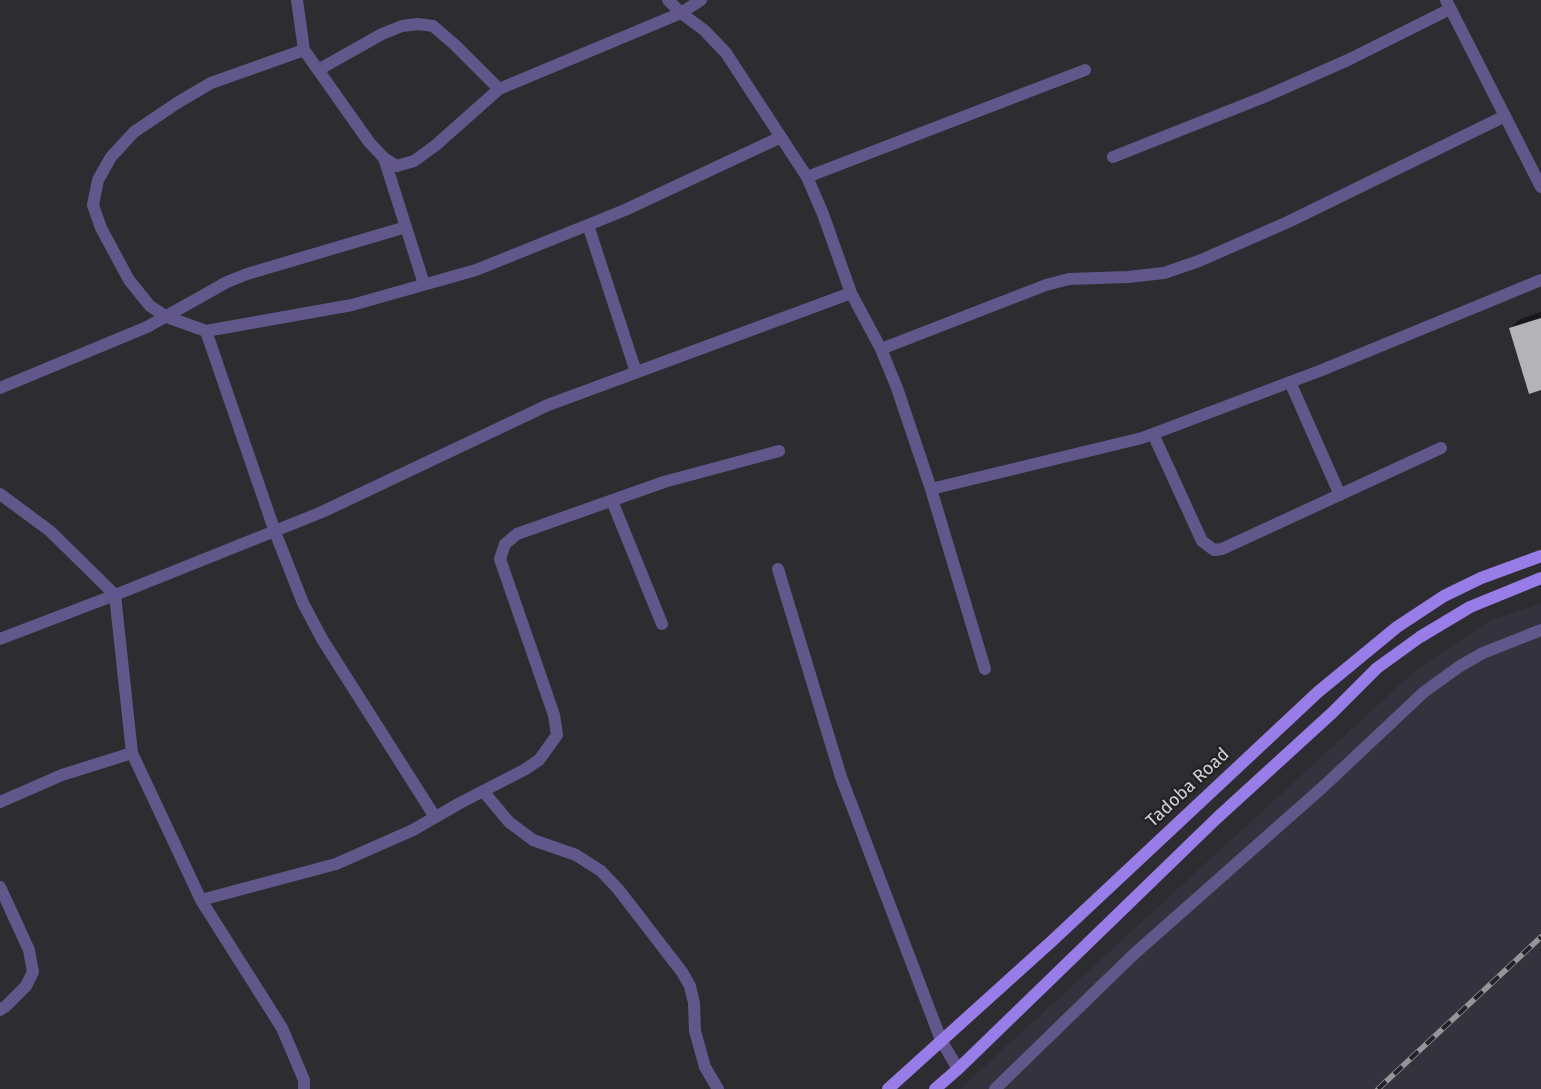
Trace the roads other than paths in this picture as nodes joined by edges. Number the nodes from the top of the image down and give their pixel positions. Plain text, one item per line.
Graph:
1 (297, 0) edge
2 (668, 0) edge
3 (701, 0) edge
4 (1448, 5) edge
5 (681, 13) junction
6 (304, 50) junction
7 (318, 70) junction
8 (1085, 70) dead end
9 (499, 88) junction
10 (1505, 116) junction
11 (782, 137) junction
12 (1113, 157) dead end
13 (384, 158) junction
14 (807, 177) junction
15 (1541, 187) edge
16 (588, 225) junction
17 (406, 227) junction
18 (1541, 280) edge
19 (424, 284) junction
20 (851, 294) junction
21 (167, 316) junction
22 (206, 331) junction
23 (881, 349) junction
24 (636, 372) junction
25 (1290, 382) junction
26 (0, 388) edge
27 (1153, 434) junction
28 (1441, 448) dead end
29 (779, 451) dead end
30 (931, 489) junction
31 (0, 494) edge
32 (1340, 495) junction
33 (612, 501) junction
34 (275, 532) junction
35 (1541, 556) edge
36 (778, 569) dead end
37 (1541, 578) edge
38 (115, 595) junction
39 (662, 624) dead end
40 (1541, 630) edge
41 (0, 638) edge
42 (985, 669) dead end
43 (132, 753) junction
44 (483, 791) junction
45 (0, 802) edge
46 (435, 817) junction
47 (0, 888) edge
48 (201, 900) junction
49 (0, 1010) edge
50 (941, 1040) junction
51 (958, 1069) junction
52 (304, 1089) edge
53 (718, 1089) edge
54 (888, 1089) edge
55 (935, 1089) edge
56 (995, 1089) edge

1 - 6 street
2 - 5 street
3 - 5 street
4 - 10 street
4 - 12 street
5 - 9 street
5 - 11 street
6 - 7 street
6 - 21 street
7 - 9 street
7 - 13 street
8 - 14 street
9 - 13 street
10 - 15 street
10 - 23 street
11 - 14 street
11 - 16 street
13 - 17 street
14 - 20 street
16 - 19 street
16 - 24 street
17 - 19 street
17 - 21 street
18 - 25 street
19 - 22 street
20 - 23 street
20 - 24 street
21 - 22 street
21 - 26 street
22 - 34 street
23 - 30 street
24 - 34 street
25 - 27 street
25 - 32 street
27 - 30 street
27 - 32 street
28 - 32 street
29 - 33 street
30 - 42 street
31 - 38 street
33 - 39 street
33 - 44 street
34 - 38 street
34 - 46 street
35 - 50 main road, Tadoba Road
36 - 50 street
37 - 51 main road
38 - 41 street
38 - 43 street
40 - 56 street
43 - 45 street
43 - 48 street
44 - 46 street
44 - 53 street
46 - 48 street
47 - 49 street
48 - 52 street
50 - 51 street
50 - 54 main road, Tadoba Road
51 - 55 main road

